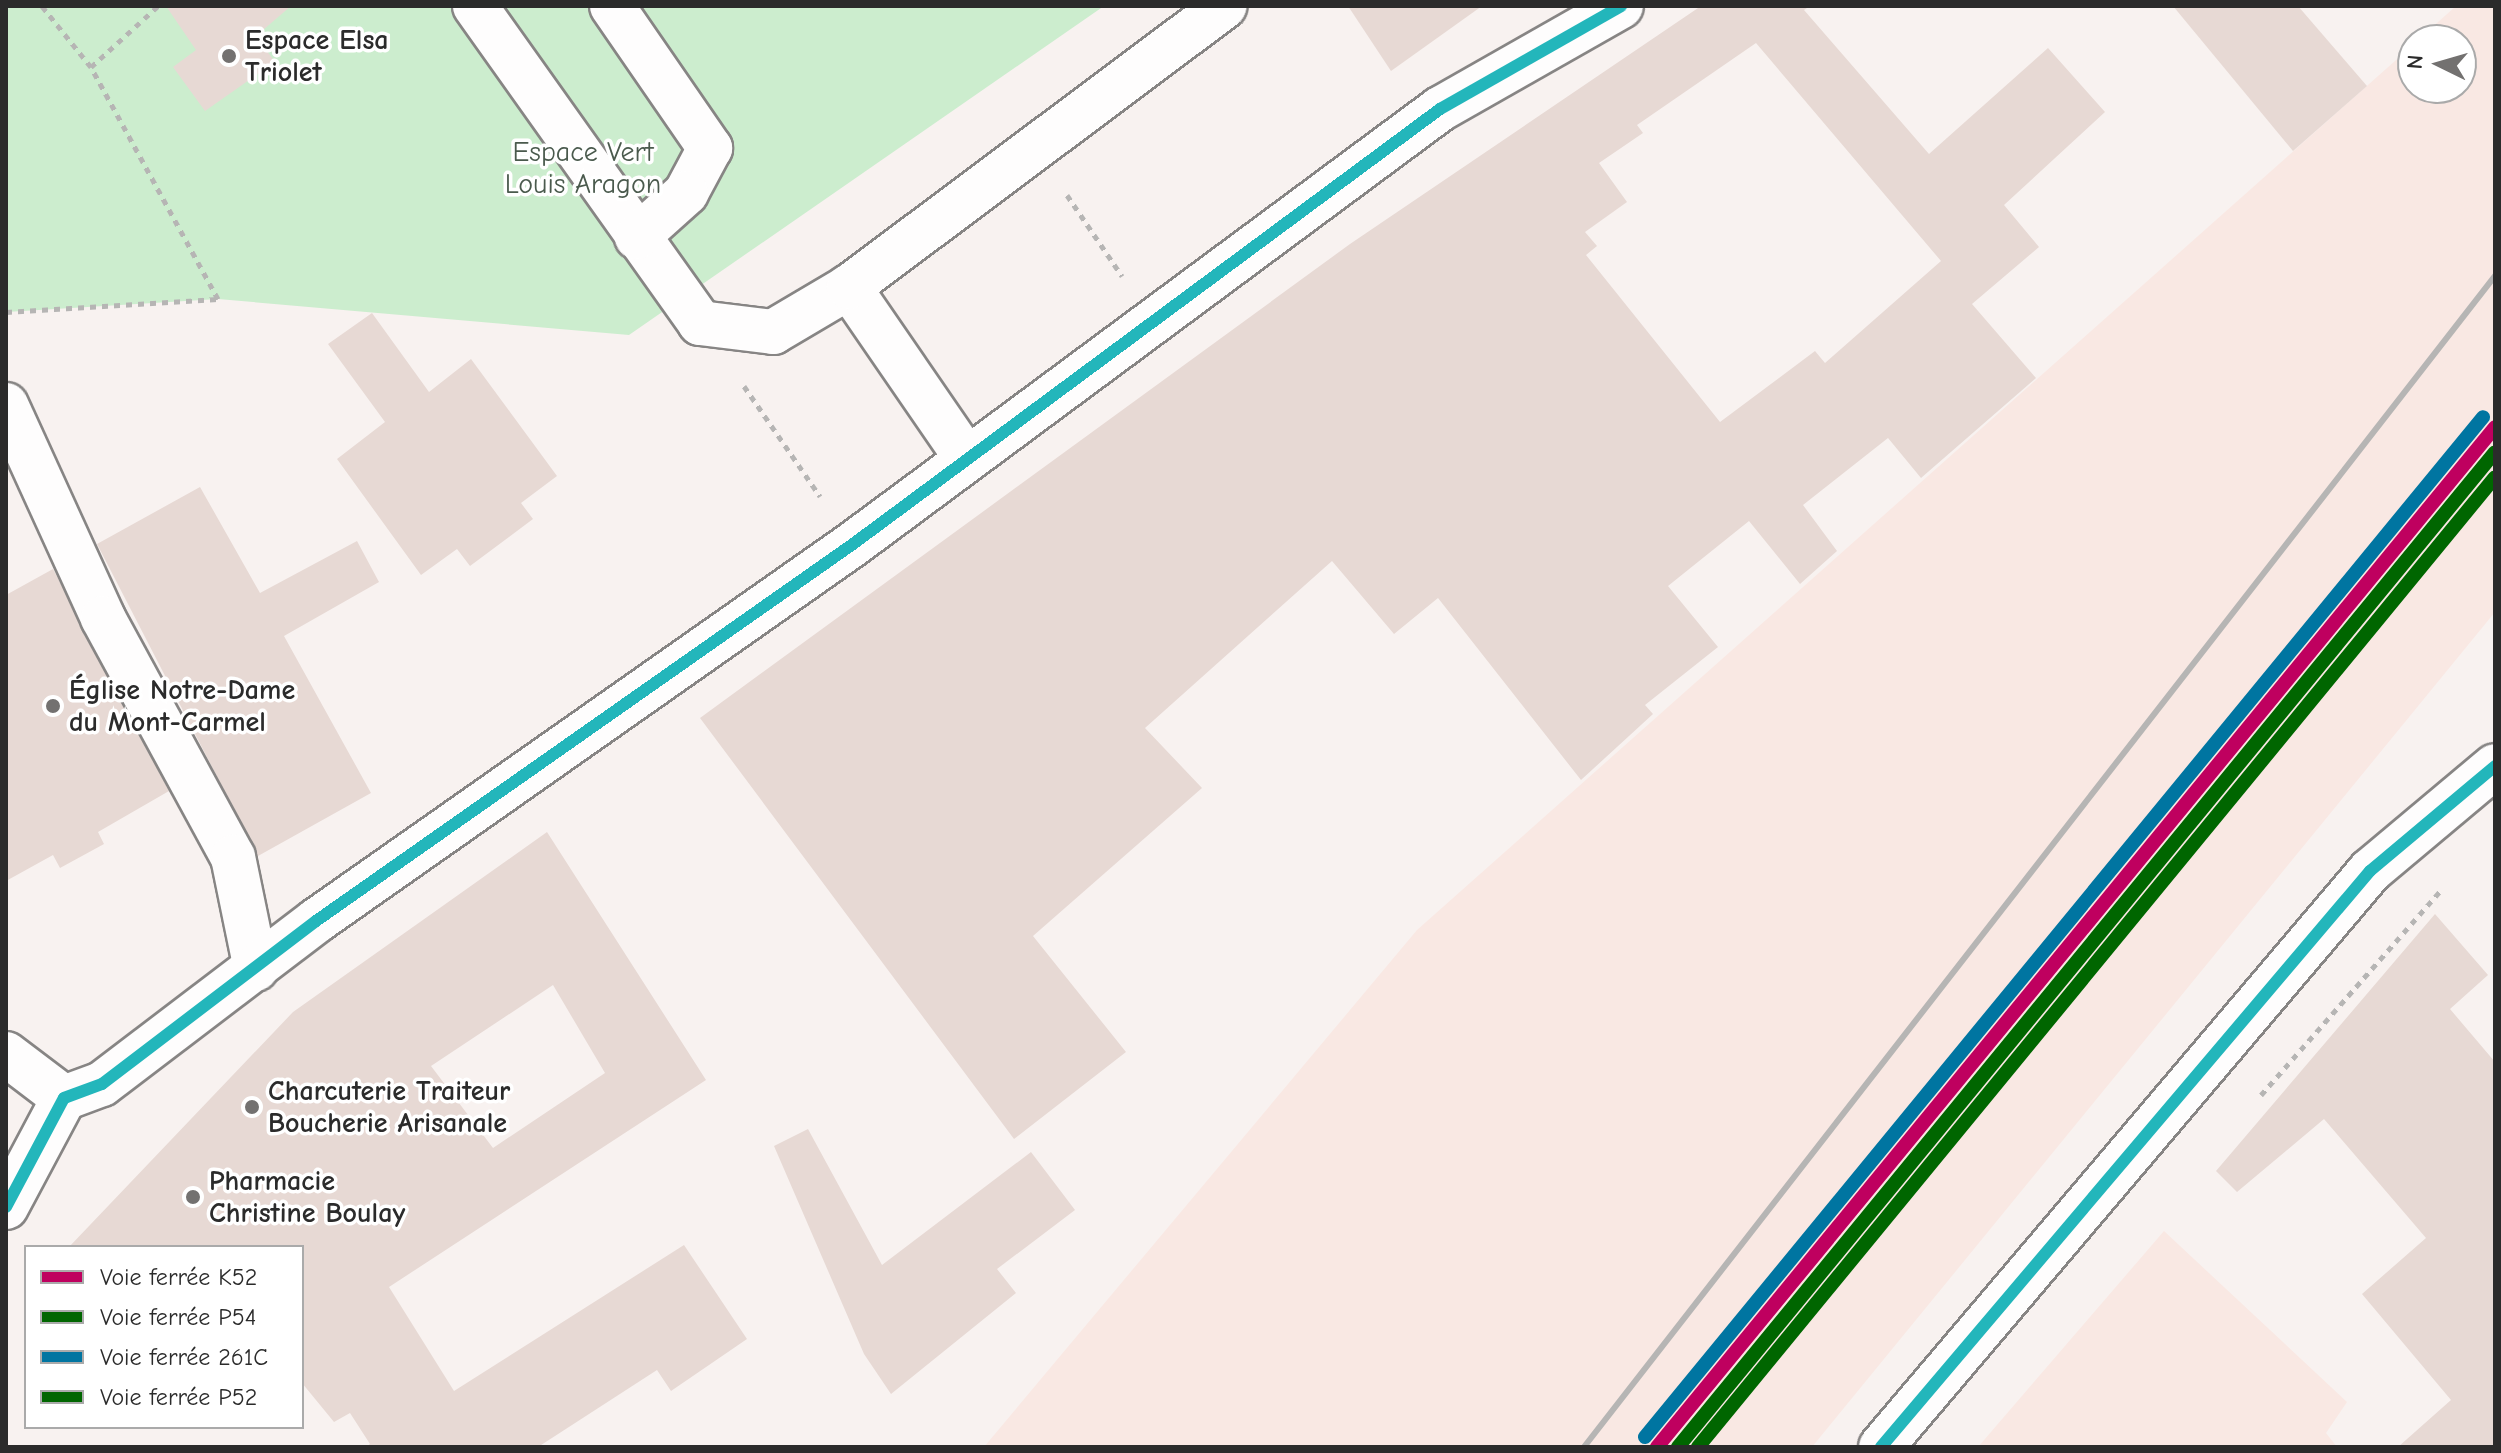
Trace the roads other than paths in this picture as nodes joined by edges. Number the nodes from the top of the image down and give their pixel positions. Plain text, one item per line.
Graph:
1 (612, 6) edge
2 (1224, 6) edge
3 (1621, 6) edge
4 (497, 14) edge
5 (637, 237) junction
6 (849, 287) junction
7 (6, 405) edge
8 (967, 459) junction
9 (2495, 766) edge
10 (256, 969) junction
11 (6, 1054) edge
12 (64, 1098) junction
13 (8, 1206) edge
14 (1881, 1447) edge

1 - 5 street
2 - 6 street
3 - 8 street
4 - 5 street
5 - 6 street
6 - 8 street
7 - 10 street
8 - 10 street
9 - 14 street
10 - 12 street
11 - 12 street
12 - 13 street

